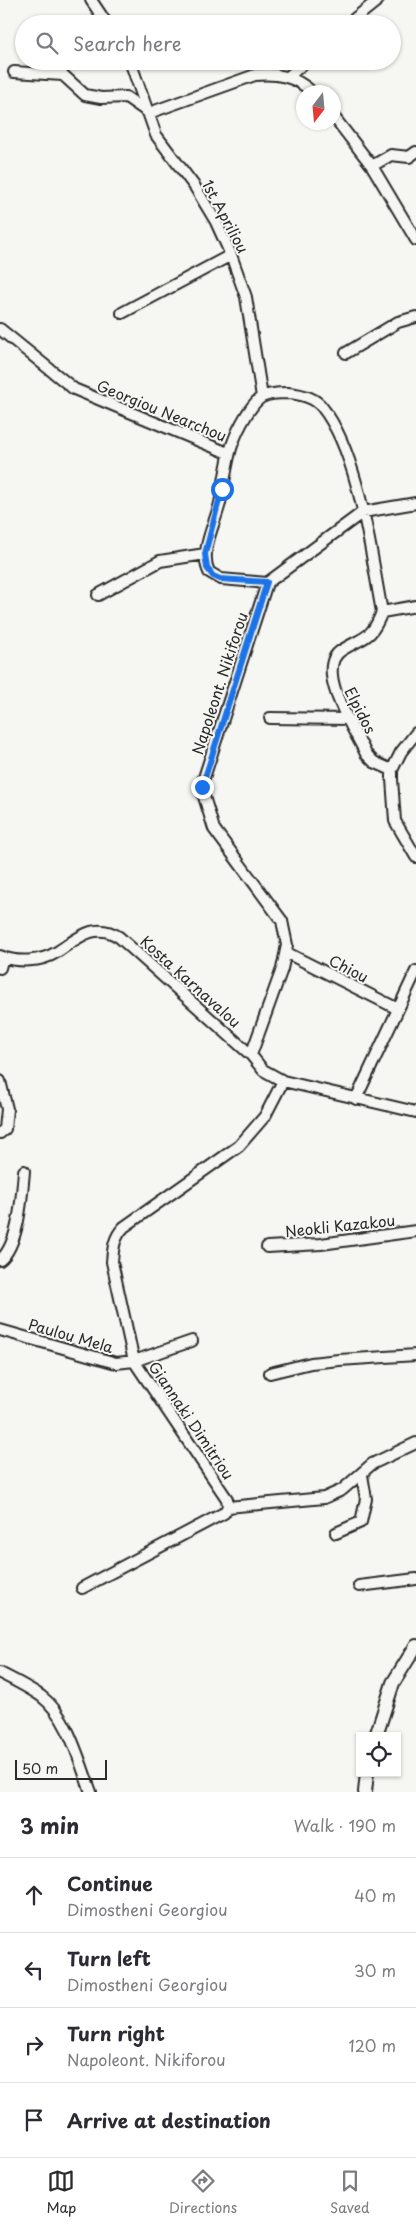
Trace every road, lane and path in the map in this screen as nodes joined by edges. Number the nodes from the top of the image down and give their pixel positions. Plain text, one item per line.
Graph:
1 (91, 0) edge
2 (378, 0) edge
3 (101, 15) edge
4 (359, 15) edge
5 (133, 70) edge
6 (296, 70) edge
7 (14, 72) dead end
8 (288, 77) junction
9 (304, 85) edge
10 (149, 113) junction
11 (341, 126) edge
12 (416, 152) edge
13 (372, 166) junction
14 (416, 240) edge
15 (231, 255) junction
16 (122, 313) dead end
17 (416, 317) edge
18 (0, 329) edge
19 (346, 353) dead end
20 (262, 397) junction
21 (228, 453) junction
22 (416, 503) edge
23 (363, 512) junction
24 (205, 554) junction
25 (267, 582) junction
26 (98, 595) dead end
27 (416, 606) edge
28 (382, 612) junction
29 (270, 718) dead end
30 (349, 719) junction
31 (416, 733) edge
32 (392, 770) junction
33 (416, 857) edge
34 (287, 953) junction
35 (2, 956) edge
36 (0, 968) edge
37 (416, 972) edge
38 (398, 1009) junction
39 (251, 1055) junction
40 (0, 1081) edge
41 (283, 1081) junction
42 (356, 1099) junction
43 (416, 1112) edge
44 (0, 1133) edge
45 (24, 1171) dead end
46 (416, 1231) edge
47 (267, 1247) dead end
48 (0, 1260) edge
49 (0, 1330) edge
50 (192, 1341) dead end
51 (416, 1355) edge
52 (134, 1361) junction
53 (270, 1373) dead end
54 (416, 1443) edge
55 (362, 1475) junction
56 (228, 1507) junction
57 (336, 1533) dead end
58 (416, 1579) edge
59 (359, 1586) dead end
60 (82, 1588) dead end
61 (414, 1652) edge
62 (0, 1673) edge
63 (377, 1732) edge
64 (367, 1777) edge
65 (91, 1792) edge
66 (365, 1792) edge

1 - 3 street
2 - 4 street
5 - 10 street, 1st Apriliou
6 - 8 street
7 - 10 street
8 - 9 street
8 - 10 street
10 - 15 street, 1st Apriliou
11 - 13 street
12 - 13 street
13 - 14 street
15 - 16 street
15 - 20 street, 1st Apriliou
17 - 19 street
18 - 21 street, Georgiou Nearchou
20 - 21 street, Georgiou Nearchou
20 - 23 street
21 - 24 street
22 - 23 street
23 - 25 street
23 - 28 street
24 - 25 street
24 - 26 street
25 - 34 street, Napoleont. Nikiforou
27 - 28 street
28 - 30 street, Elpidos
29 - 30 street
30 - 32 street, Elpidos
31 - 32 street
32 - 33 street
34 - 38 street, Chiou
34 - 39 street, Napoleont. Nikiforou
35 - 36 street
35 - 39 street, Kosta Karnavalou
37 - 38 street
38 - 42 street
39 - 41 street, Kosta Karnavalou
40 - 44 street
41 - 42 street, Kosta Karnavalou
41 - 52 street, Giannaki Dimitriou
42 - 43 street, Kosta Karnavalou
45 - 48 street
46 - 47 street, Neokli Kazakou
49 - 52 street, Paulou Mela
50 - 52 street, Paulou Mela
51 - 53 street
52 - 56 street, Giannaki Dimitriou
54 - 55 street
55 - 56 street
55 - 57 street
56 - 60 street
58 - 59 street
61 - 63 street
62 - 65 street
64 - 66 street

